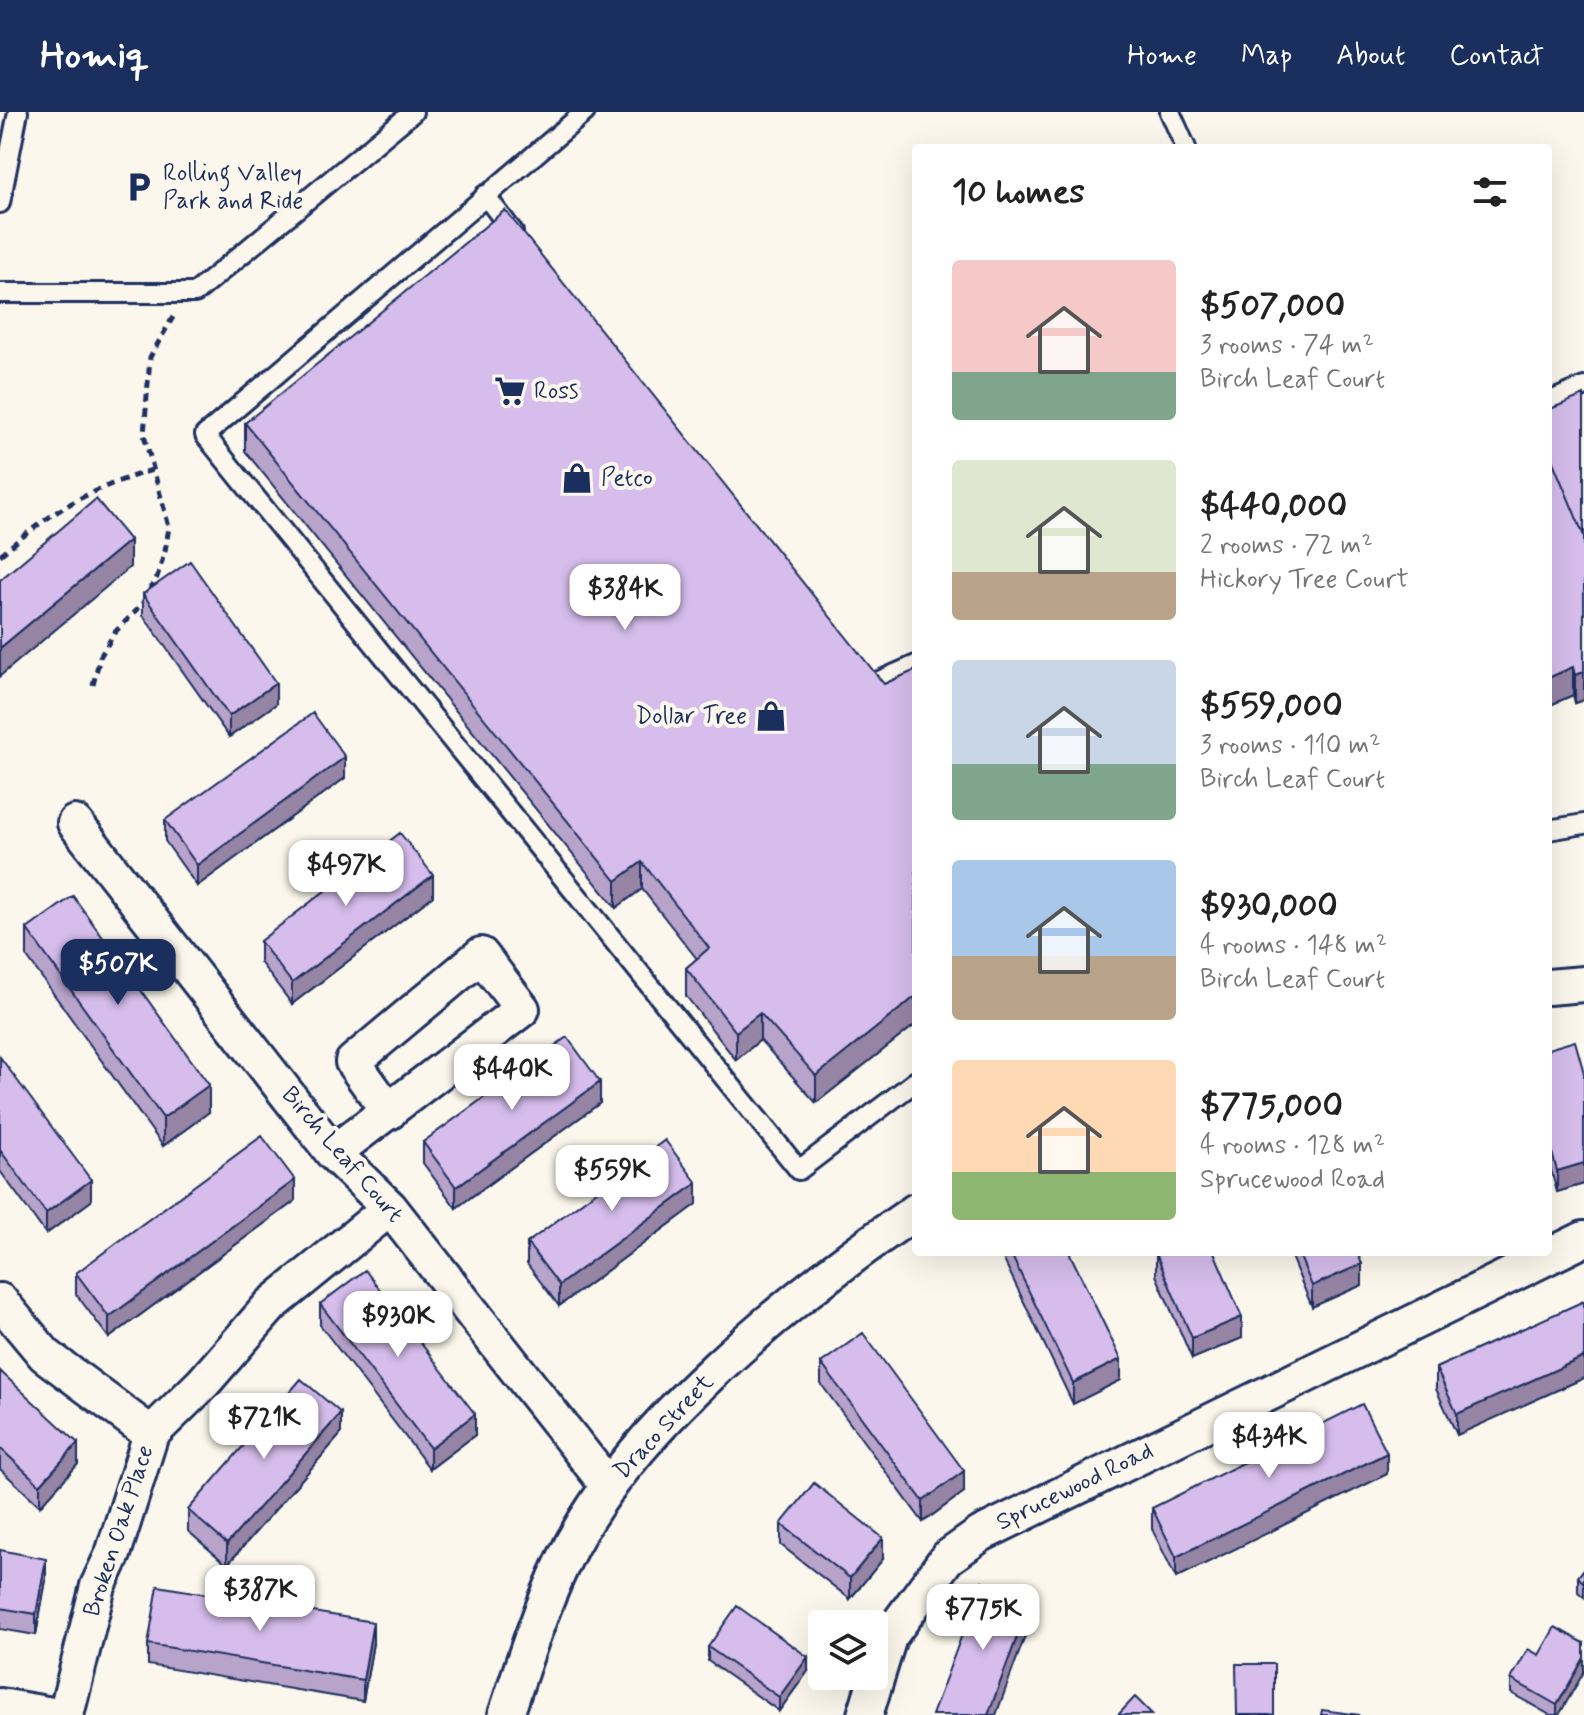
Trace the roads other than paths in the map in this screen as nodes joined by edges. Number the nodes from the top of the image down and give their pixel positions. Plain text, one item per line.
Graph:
1 (18, 112) edge
2 (413, 112) edge
3 (585, 112) edge
4 (1170, 112) edge
5 (1184, 144) edge
6 (485, 195) junction
7 (0, 203) edge
8 (523, 243) edge
9 (0, 293) edge
10 (1584, 387) edge
11 (1552, 400) edge
12 (852, 663) edge
13 (912, 667) edge
14 (75, 823) dead end
15 (1584, 824) edge
16 (1552, 829) edge
17 (1584, 984) edge
18 (1552, 987) edge
19 (912, 1084) edge
20 (389, 1112) junction
21 (333, 1153) junction
22 (390, 1208) junction
23 (912, 1214) edge
24 (1584, 1239) edge
25 (1552, 1255) edge
26 (1549, 1256) edge
27 (0, 1301) edge
28 (151, 1434) junction
29 (609, 1487) junction
30 (0, 1706) edge
31 (52, 1715) edge
32 (66, 1715) edge
33 (506, 1715) edge
34 (865, 1715) edge

1 - 7 lane
2 - 9 lane
3 - 6 lane
4 - 5 lane
6 - 8 lane
6 - 19 lane
10 - 11 lane
12 - 13 lane
14 - 21 street, Birch Leaf Court
15 - 16 lane
17 - 18 street
20 - 20 street
20 - 21 street
21 - 22 street, Birch Leaf Court
22 - 28 street, Broken Oak Place
22 - 29 street, Birch Leaf Court
23 - 29 street, Draco Street
24 - 25 street, Sprucewood Road
26 - 34 street, Sprucewood Road
27 - 28 street
28 - 32 street, Broken Oak Place
29 - 33 street, Draco Street
30 - 31 street

